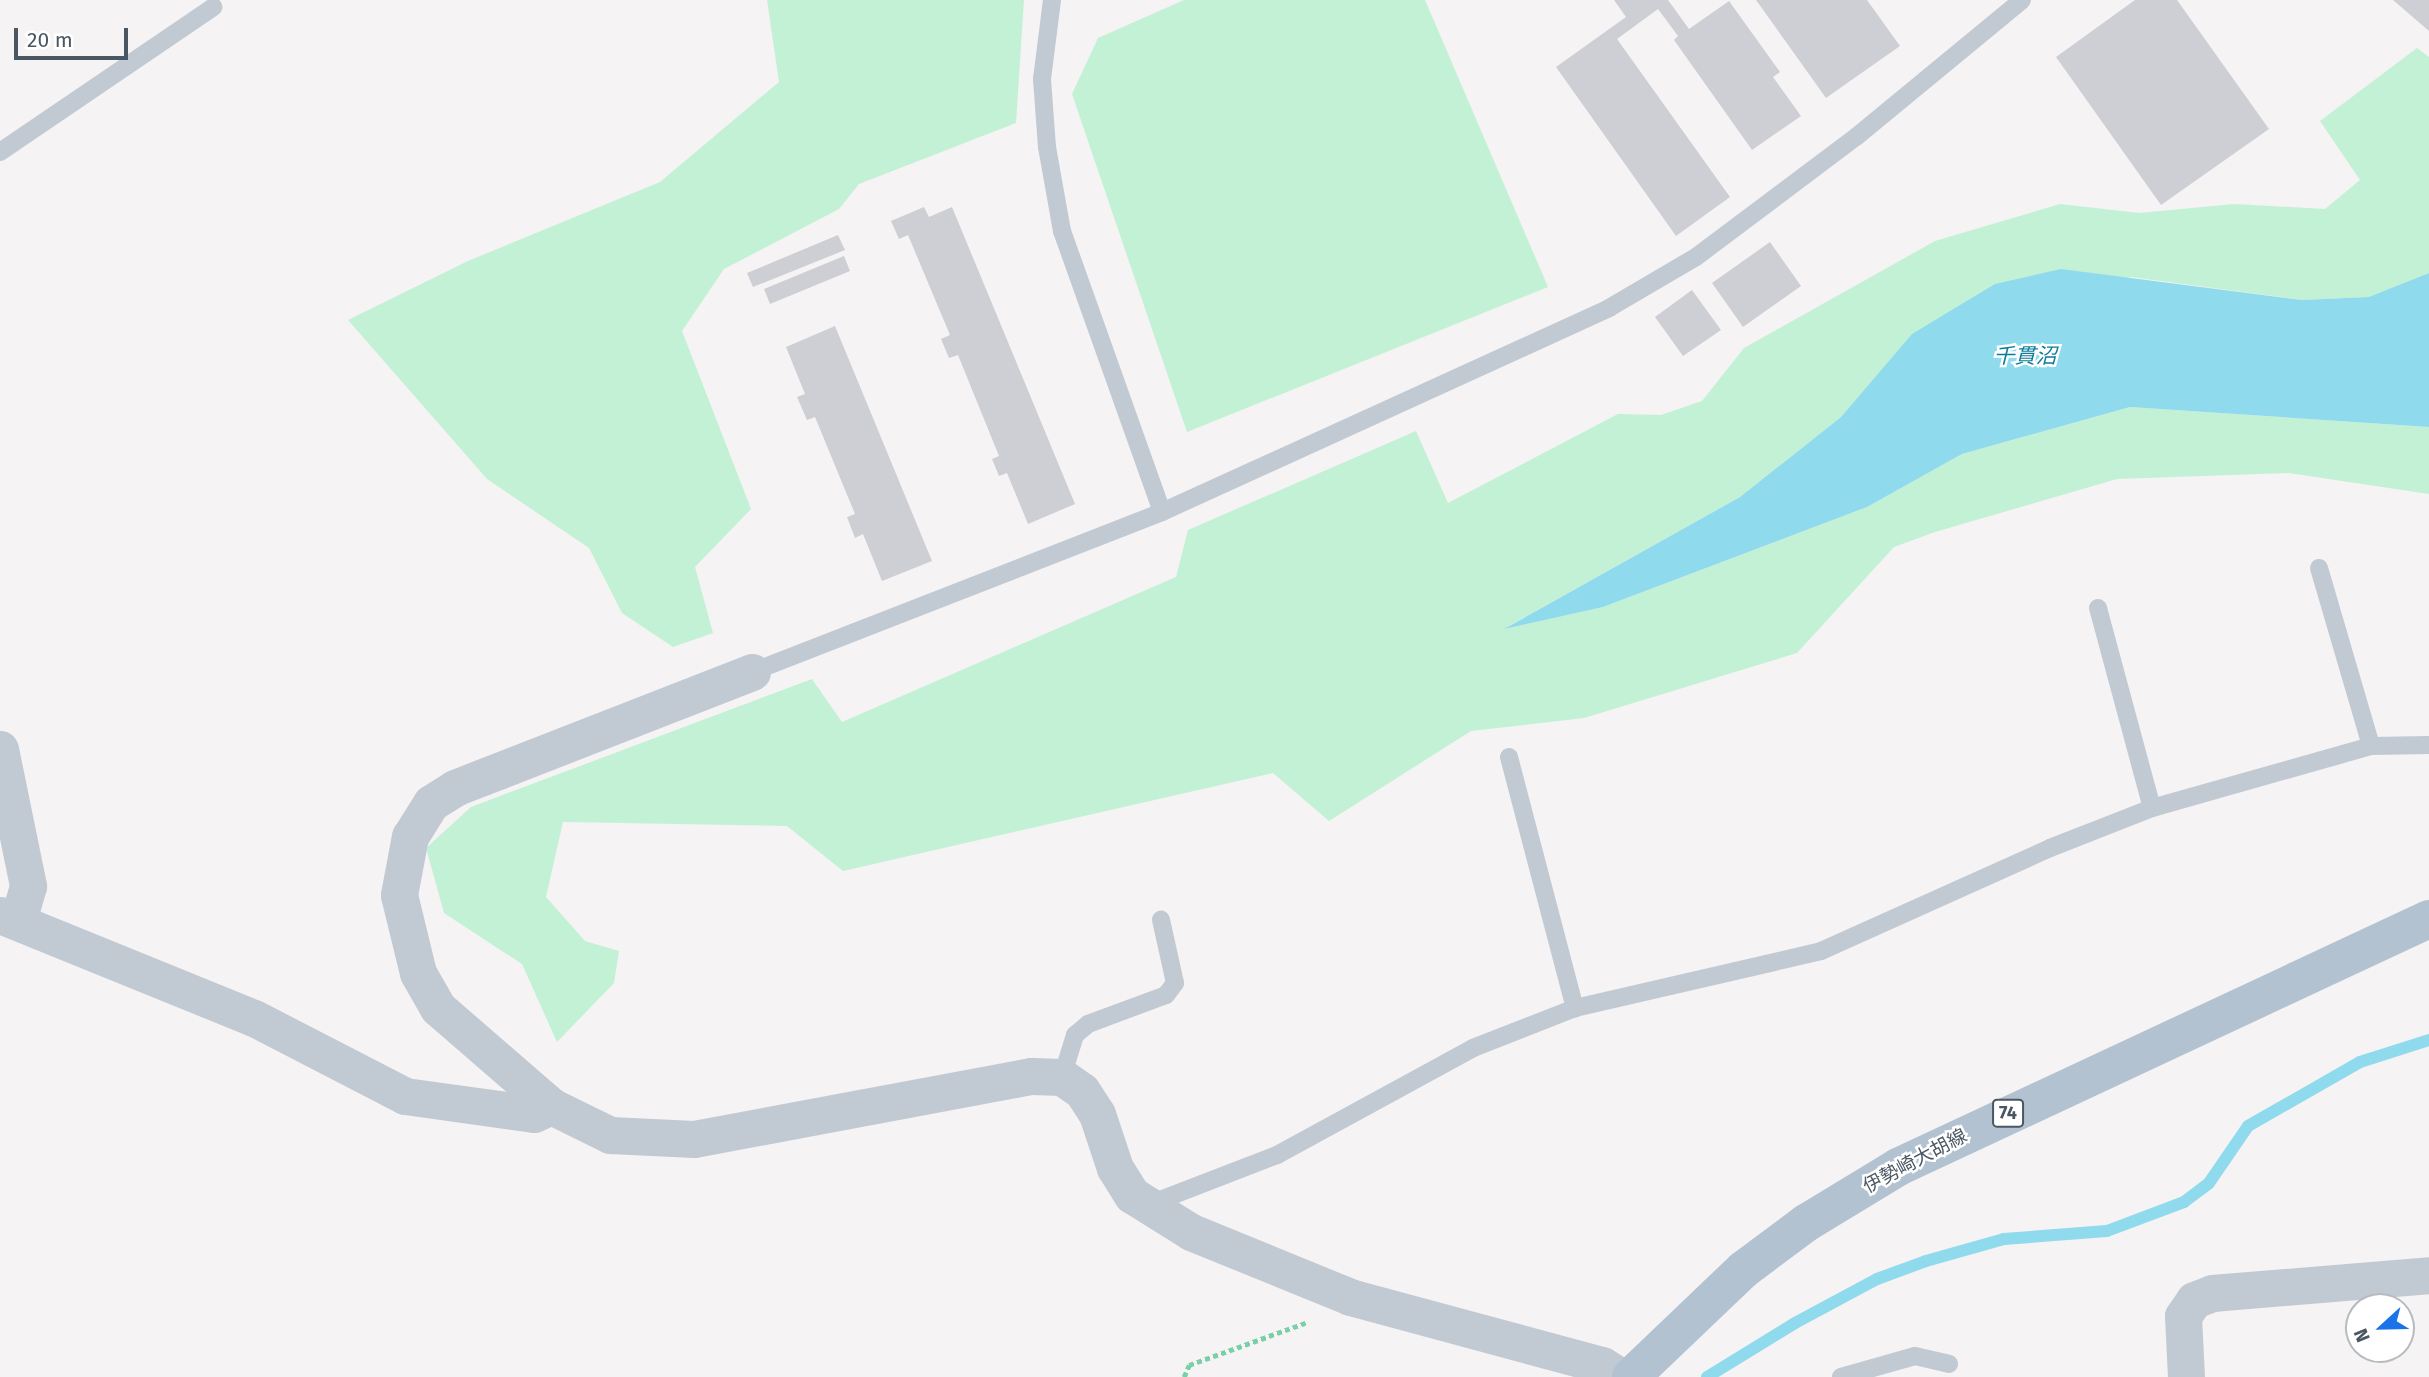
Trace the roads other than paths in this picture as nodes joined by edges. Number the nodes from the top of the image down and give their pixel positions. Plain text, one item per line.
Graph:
1 (1052, 0) edge
2 (2022, 0) edge
3 (213, 7) dead end
4 (0, 152) edge
5 (1162, 512) junction
6 (2319, 568) dead end
7 (2098, 608) dead end
8 (752, 672) joint
9 (2371, 746) junction
10 (2429, 746) edge
11 (0, 749) edge
12 (1509, 757) dead end
13 (2152, 808) junction
14 (9, 919) edge
15 (2429, 919) edge
16 (1161, 920) dead end
17 (1575, 1008) junction
18 (1062, 1077) junction
19 (551, 1106) junction
20 (1146, 1205) junction
21 (2429, 1275) edge
22 (1949, 1364) dead end
23 (1622, 1377) edge
24 (1632, 1377) edge
25 (1841, 1377) edge
26 (2186, 1377) edge

1 - 5 lane
2 - 5 lane
3 - 4 lane
5 - 8 lane
6 - 9 lane
7 - 13 lane
8 - 19 street
9 - 10 lane
9 - 13 lane
11 - 14 street
12 - 17 lane
13 - 17 lane
14 - 19 street
15 - 24 main road, 伊勢崎大胡線 / 74
16 - 18 lane
17 - 20 lane
18 - 19 street
18 - 20 street
20 - 23 street
21 - 26 street
22 - 25 lane

